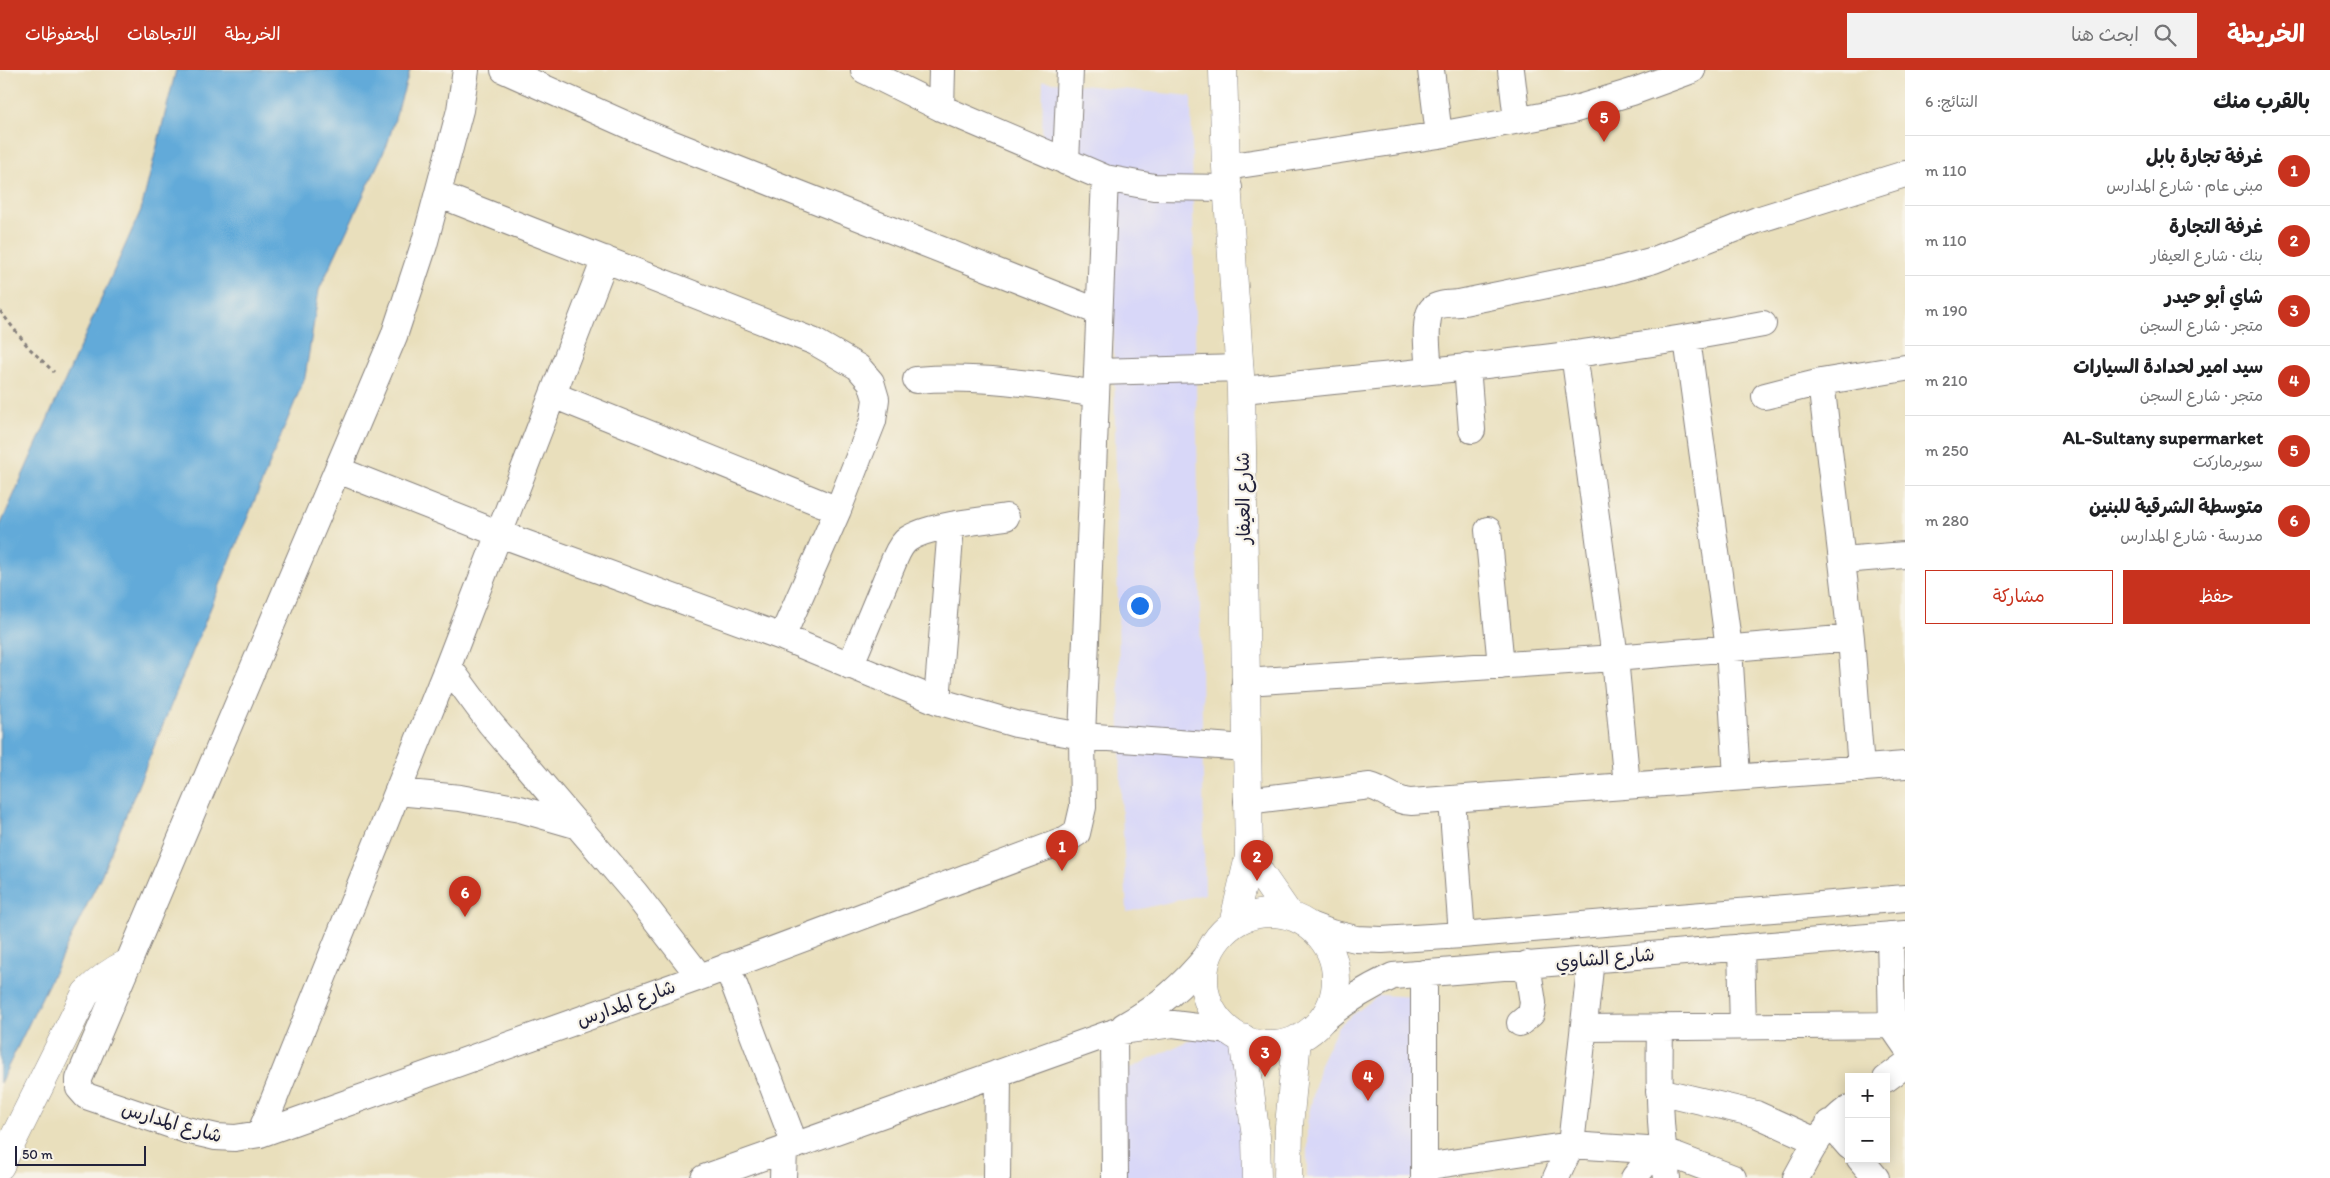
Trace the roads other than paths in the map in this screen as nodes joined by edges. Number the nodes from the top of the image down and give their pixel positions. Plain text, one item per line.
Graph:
1 (466, 70) edge
2 (504, 70) edge
3 (864, 70) edge
4 (942, 70) edge
5 (1070, 70) edge
6 (1223, 70) edge
7 (1431, 70) edge
8 (1511, 70) edge
9 (1692, 70) edge
10 (1630, 81) edge
11 (941, 108) junction
12 (1517, 120) junction
13 (1439, 136) junction
14 (1066, 162) junction
15 (1905, 174) edge
16 (1227, 177) junction
17 (1105, 178) junction
18 (438, 194) junction
19 (605, 259) junction
20 (1100, 312) junction
21 (1764, 324) dead end
22 (1687, 339) junction
23 (1574, 353) junction
24 (1467, 366) junction
25 (1905, 368) edge
26 (1428, 372) junction
27 (1240, 379) junction
28 (916, 380) dead end
29 (1821, 382) junction
30 (1097, 383) junction
31 (553, 395) junction
32 (1765, 396) dead end
33 (1472, 430) dead end
34 (338, 470) junction
35 (838, 510) junction
36 (1006, 517) dead end
37 (951, 526) junction
38 (1488, 530) dead end
39 (500, 534) junction
40 (1905, 555) edge
41 (1842, 560) junction
42 (782, 638) junction
43 (1851, 638) junction
44 (1729, 648) junction
45 (1615, 658) junction
46 (448, 666) junction
47 (850, 666) junction
48 (1501, 666) junction
49 (1245, 682) junction
50 (937, 701) junction
51 (1082, 736) junction
52 (1246, 748) junction
53 (1905, 765) edge
54 (1861, 768) junction
55 (1737, 777) junction
56 (1627, 786) junction
57 (398, 792) junction
58 (1452, 800) junction
59 (1247, 801) junction
60 (579, 826) junction
61 (1249, 857) junction
62 (1905, 898) edge
63 (1298, 920) junction
64 (1233, 924) junction
65 (1898, 934) edge
66 (1462, 935) junction
67 (1741, 947) junction
68 (1208, 955) junction
69 (1591, 959) junction
70 (128, 963) junction
71 (1527, 964) junction
72 (727, 966) junction
73 (1424, 973) junction
74 (700, 977) junction
75 (1520, 1023) dead end
76 (1660, 1027) junction
77 (1743, 1027) junction
78 (1585, 1028) junction
79 (1308, 1031) junction
80 (1114, 1032) junction
81 (1901, 1032) edge
82 (1236, 1034) junction
83 (1905, 1065) edge
84 (998, 1073) junction
85 (1890, 1077) edge
86 (1659, 1091) junction
87 (1831, 1124) edge
88 (260, 1134) junction
89 (1845, 1141) edge
90 (1571, 1145) junction
91 (790, 1147) junction
92 (1659, 1150) junction
93 (1863, 1163) edge
94 (0, 1166) edge
95 (1424, 1172) edge
96 (704, 1178) edge
97 (783, 1178) edge
98 (996, 1178) edge
99 (1115, 1178) edge
100 (1256, 1178) edge
101 (1288, 1178) edge
102 (1556, 1178) edge
103 (1634, 1178) edge
104 (1667, 1178) edge
105 (1733, 1178) edge
106 (1796, 1178) edge
107 (1876, 1178) edge

1 - 18 street
2 - 20 street
3 - 11 street
4 - 11 street
5 - 14 street
6 - 16 main road, شارع العيفار
7 - 13 street
8 - 12 street
9 - 10 street
10 - 12 street
11 - 14 street
12 - 13 street
13 - 16 street
14 - 17 street
15 - 26 street
16 - 17 street
16 - 27 main road, شارع العيفار
17 - 20 street
18 - 19 street
18 - 34 street
19 - 31 street
19 - 35 street
20 - 30 street
21 - 22 street
22 - 23 street
22 - 44 street
23 - 24 street
23 - 45 street
24 - 26 street
24 - 33 street
25 - 29 street
26 - 27 street
27 - 30 street
27 - 49 main road, شارع العيفار
28 - 30 street
29 - 32 street
29 - 41 street
30 - 51 street
31 - 35 street
31 - 39 street
34 - 39 street
34 - 70 street
35 - 42 street
36 - 37 street
37 - 47 street
37 - 50 street
38 - 48 street
39 - 42 street
39 - 46 street
40 - 41 street
41 - 43 street
42 - 47 street
43 - 44 street
43 - 54 street
44 - 45 street
44 - 55 street
45 - 48 street
45 - 56 street
46 - 57 street
46 - 60 street
47 - 50 street
48 - 49 street
49 - 52 main road, شارع العيفار
50 - 51 street
51 - 52 street
51 - 72 street, شارع المدارس
52 - 59 main road, شارع العيفار
53 - 54 street
54 - 55 street
55 - 56 street
56 - 58 street
57 - 60 street
57 - 88 street
58 - 59 street
58 - 66 street
59 - 61 main road, شارع العيفار
60 - 74 street
61 - 63 main road
61 - 64 main road, شارع العيفار
62 - 66 street, شارع الشاوي
63 - 64 main road
63 - 66 street, شارع الشاوي
63 - 79 main road
64 - 68 main road
65 - 67 street, شارع الشاوي
65 - 81 street
67 - 69 street, شارع الشاوي
67 - 77 street
68 - 80 street
68 - 82 main road
69 - 71 street, شارع الشاوي
69 - 78 street
70 - 88 street, شارع المدارس
70 - 94 main road
71 - 73 street, شارع الشاوي
71 - 75 street
72 - 74 street, شارع المدارس
72 - 91 street
73 - 79 street, شارع الشاوي
73 - 95 street
74 - 88 street, شارع المدارس
76 - 77 street
76 - 78 street
76 - 86 street
77 - 81 street
78 - 90 street
79 - 82 main road
79 - 101 main road
80 - 82 street
80 - 84 street
80 - 99 street
82 - 100 main road
83 - 85 street
84 - 91 street
84 - 98 street
86 - 87 street
86 - 92 street
87 - 89 street
87 - 106 street
90 - 92 street
90 - 95 street
90 - 102 street
91 - 96 street
91 - 97 street
92 - 103 street
92 - 104 street
92 - 105 street
93 - 107 street

